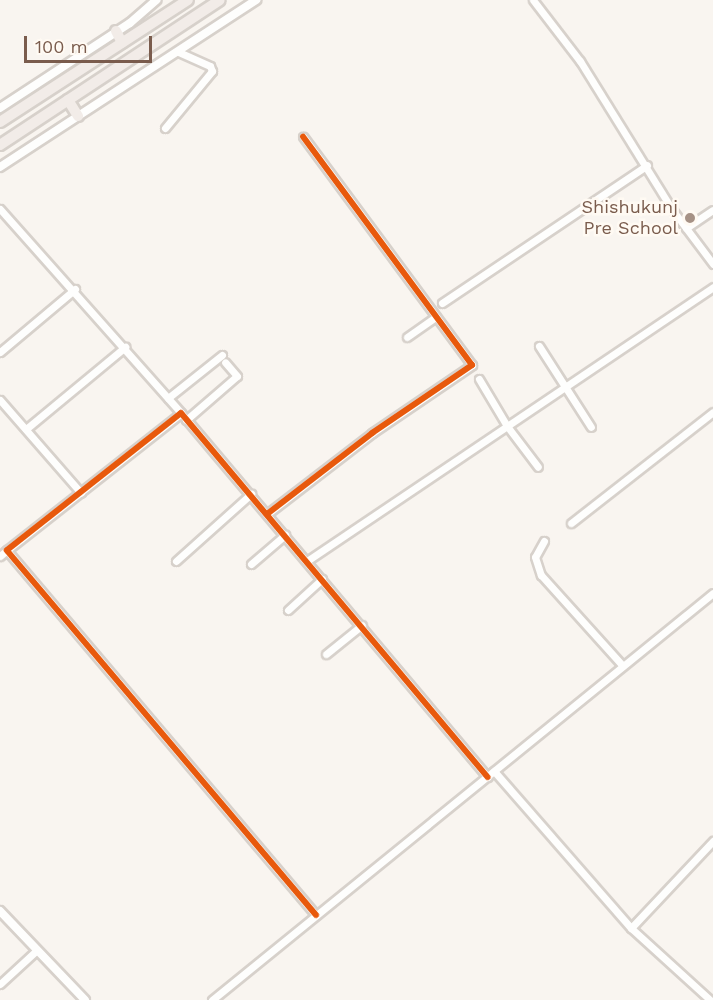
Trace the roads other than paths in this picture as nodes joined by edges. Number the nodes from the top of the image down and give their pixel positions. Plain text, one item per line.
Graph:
1 (156, 0) edge
2 (188, 0) edge
3 (220, 0) edge
4 (256, 0) edge
5 (533, 0) edge
6 (116, 31) junction
7 (122, 43) junction
8 (178, 52) junction
9 (68, 100) junction
10 (0, 108) edge
11 (78, 116) junction
12 (0, 122) edge
13 (165, 128) dead end
14 (303, 137) dead end
15 (0, 145) edge
16 (647, 165) junction
17 (0, 167) edge
18 (0, 209) edge
19 (713, 210) edge
20 (686, 228) junction
21 (713, 264) edge
22 (713, 287) edge
23 (75, 289) junction
24 (442, 303) dead end
25 (436, 317) junction
26 (408, 338) dead end
27 (539, 346) dead end
28 (125, 347) junction
29 (0, 352) edge
30 (479, 379) dead end
31 (565, 387) junction
32 (168, 398) junction
33 (0, 400) edge
34 (713, 412) edge
35 (181, 413) junction
36 (186, 420) junction
37 (507, 426) junction
38 (591, 427) dead end
39 (26, 429) junction
40 (538, 467) dead end
41 (81, 493) junction
42 (251, 494) junction
43 (267, 514) junction
44 (571, 523) dead end
45 (285, 535) junction
46 (544, 541) dead end
47 (7, 550) junction
48 (0, 556) edge
49 (176, 561) dead end
50 (307, 561) junction
51 (251, 564) dead end
52 (322, 579) junction
53 (713, 593) edge
54 (288, 610) dead end
55 (362, 625) junction
56 (326, 654) dead end
57 (623, 666) junction
58 (494, 771) junction
59 (487, 777) junction
60 (713, 842) edge
61 (0, 911) edge
62 (316, 915) junction
63 (631, 928) junction
64 (37, 950) junction
65 (0, 984) edge
66 (85, 1000) edge
67 (212, 1000) edge
68 (710, 1000) edge

1 - 6 street
2 - 7 highway
3 - 9 highway
4 - 8 street
5 - 16 street
6 - 7 highway
6 - 10 street
7 - 12 highway
8 - 11 street
8 - 13 street
9 - 11 highway
9 - 15 highway
11 - 17 street
14 - 25 street
16 - 20 street
16 - 24 street
18 - 23 street
19 - 20 street
20 - 21 street
22 - 31 street
23 - 28 street
23 - 29 street
25 - 26 street
25 - 43 street
27 - 31 street
28 - 32 street
28 - 39 street
30 - 37 street
31 - 37 street
31 - 38 street
32 - 35 street
32 - 36 street
33 - 39 street
34 - 44 street
35 - 36 street
35 - 41 street
36 - 42 street
37 - 40 street
37 - 50 street
39 - 41 street
41 - 47 street
42 - 43 street
42 - 49 street
43 - 45 street
45 - 50 street
45 - 51 street
46 - 57 street
47 - 48 street
47 - 62 street
50 - 52 street
52 - 54 street
52 - 55 street
53 - 57 street
55 - 56 street
55 - 59 street
57 - 58 street
58 - 59 street
58 - 63 street
59 - 62 street
60 - 63 street
61 - 64 street
62 - 67 street
63 - 68 street
64 - 65 street
64 - 66 street

